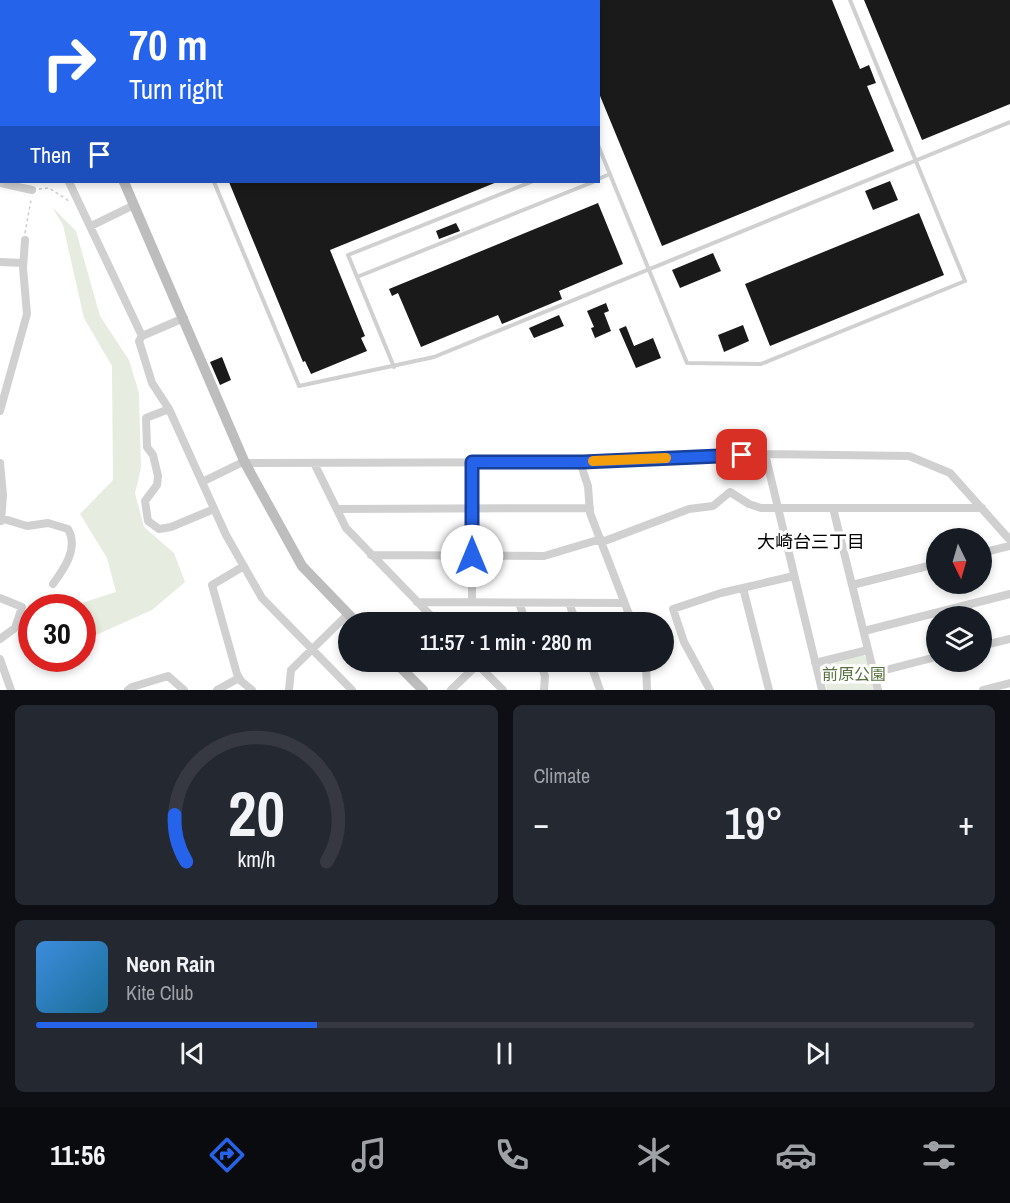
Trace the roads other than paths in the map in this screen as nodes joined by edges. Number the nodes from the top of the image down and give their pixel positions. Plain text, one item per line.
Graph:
1 (850, 0) edge
2 (1010, 122) edge
3 (600, 153) edge
4 (916, 160) junction
5 (610, 174) junction
6 (600, 178) edge
7 (0, 183) edge
8 (70, 183) edge
9 (124, 183) edge
10 (214, 183) edge
11 (590, 183) edge
12 (518, 184) edge
13 (32, 190) road end
14 (134, 205) junction
15 (91, 226) junction
16 (25, 240) road end
17 (0, 262) edge
18 (23, 263) junction
19 (649, 269) junction
20 (357, 277) junction
21 (184, 318) junction
22 (142, 336) junction
23 (394, 367) junction
24 (2, 397) edge
25 (169, 409) junction
26 (0, 411) edge
27 (765, 454) junction
28 (245, 462) junction
29 (472, 462) junction
30 (580, 462) junction
31 (0, 463) edge
32 (314, 463) junction
33 (202, 482) junction
34 (590, 508) junction
35 (777, 508) junction
36 (833, 508) junction
37 (982, 508) junction
38 (214, 509) junction
39 (337, 509) junction
40 (472, 509) junction
41 (1, 520) edge
42 (601, 540) junction
43 (1010, 540) edge
44 (1010, 546) edge
45 (992, 550) edge
46 (371, 555) junction
47 (472, 556) junction
48 (244, 566) junction
49 (926, 566) edge
50 (794, 576) junction
51 (53, 584) dead end
52 (852, 585) junction
53 (743, 588) junction
54 (1010, 594) edge
55 (0, 598) edge
56 (417, 602) junction
57 (472, 602) junction
58 (519, 603) junction
59 (569, 603) junction
60 (624, 603) junction
61 (346, 612) edge
62 (427, 612) edge
63 (522, 612) edge
64 (572, 612) edge
65 (628, 612) edge
66 (338, 629) edge
67 (864, 631) junction
68 (0, 639) edge
69 (1010, 639) edge
70 (992, 643) edge
71 (312, 649) junction
72 (868, 650) junction
73 (0, 659) edge
74 (926, 660) edge
75 (815, 663) junction
76 (405, 672) edge
77 (468, 672) edge
78 (485, 672) edge
79 (544, 672) edge
80 (594, 672) edge
81 (646, 672) edge
82 (874, 673) junction
83 (239, 678) junction
84 (1010, 683) edge
85 (11, 690) edge
86 (128, 690) edge
87 (184, 690) edge
88 (217, 690) edge
89 (252, 690) edge
90 (289, 690) edge
91 (352, 690) edge
92 (423, 690) edge
93 (451, 690) edge
94 (503, 690) edge
95 (544, 690) edge
96 (600, 690) edge
97 (647, 690) edge
98 (710, 690) edge
99 (769, 690) edge
100 (822, 690) edge
101 (878, 690) edge
102 (983, 690) edge

1 - 4 lane
2 - 4 lane
3 - 5 lane
4 - 19 lane
4 - 19 lane
5 - 6 lane
5 - 19 lane
7 - 13 street
8 - 15 street
9 - 14 street
10 - 23 lane
11 - 20 lane
12 - 20 lane
14 - 15 street
14 - 21 street
15 - 22 street
16 - 18 street
17 - 18 street
18 - 24 street
19 - 23 lane
20 - 23 lane
21 - 22 street
21 - 28 street
22 - 25 street
24 - 26 street
25 - 33 street
25 - 38 street
27 - 30 street
27 - 35 street
27 - 37 street
28 - 32 street
28 - 33 street
28 - 61 street
29 - 30 street
29 - 32 street
29 - 40 street
30 - 34 street
31 - 41 street
32 - 39 street
33 - 38 street
34 - 40 street
34 - 42 street
35 - 36 street
35 - 42 street
35 - 50 street
36 - 37 street
36 - 52 street
37 - 43 street
38 - 48 street
39 - 40 street
39 - 46 street
40 - 47 street
41 - 51 street
42 - 47 street
42 - 60 street
44 - 45 street
46 - 47 street
46 - 56 street
47 - 57 street
48 - 71 street
48 - 83 street
49 - 52 street
50 - 53 street
50 - 75 street
52 - 67 street
53 - 98 street
53 - 99 street
54 - 67 street
55 - 68 street
56 - 57 street
56 - 62 street
57 - 58 street
58 - 59 street
58 - 63 street
59 - 60 street
59 - 64 street
60 - 65 street
66 - 71 street
67 - 72 street
69 - 70 street
71 - 90 street
71 - 91 street
72 - 75 street
72 - 82 street
73 - 85 street
74 - 82 street
75 - 100 street
76 - 92 street
77 - 93 street
78 - 94 street
79 - 95 street
80 - 96 street
81 - 97 street
82 - 101 street
83 - 88 street
83 - 89 street
84 - 102 street
86 - 87 street

